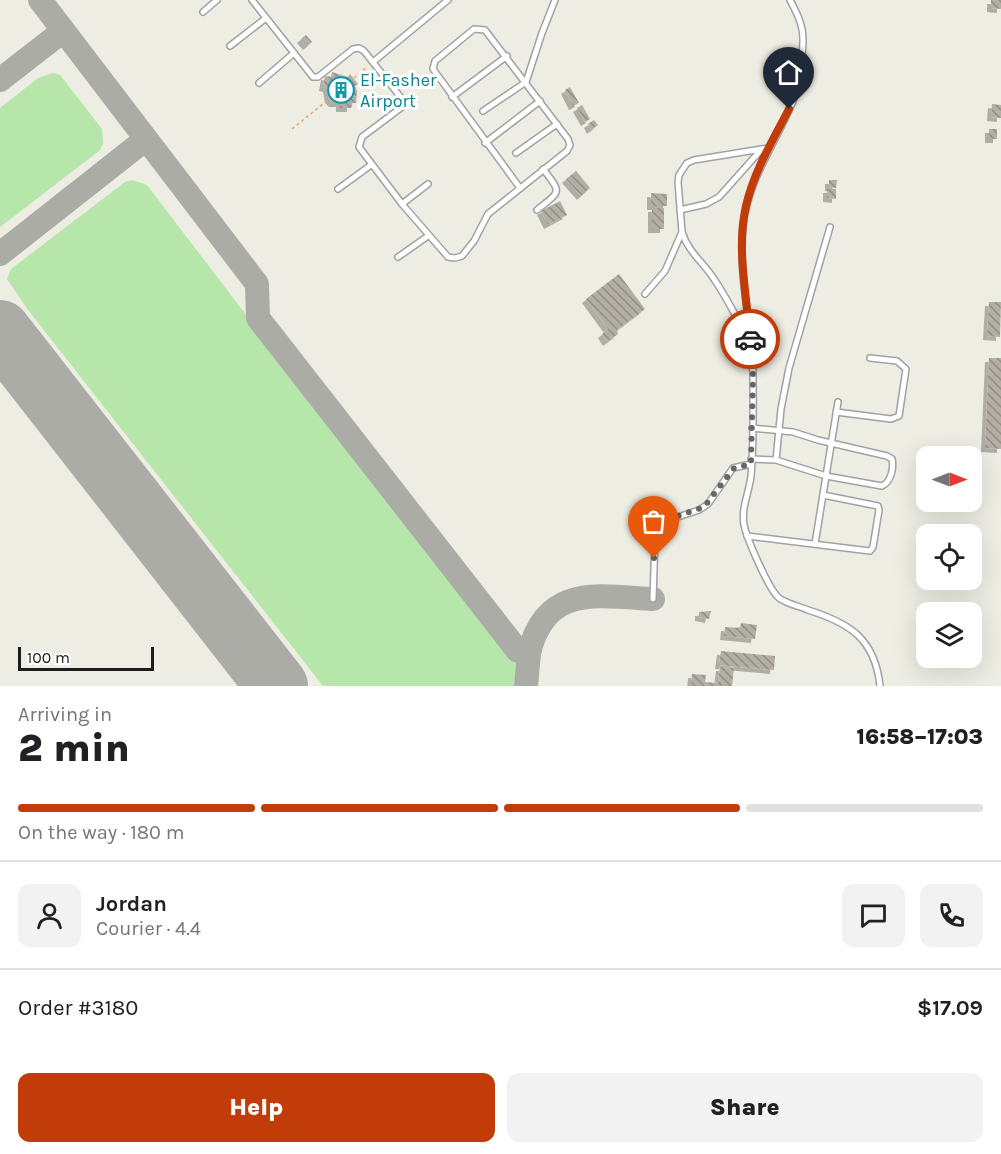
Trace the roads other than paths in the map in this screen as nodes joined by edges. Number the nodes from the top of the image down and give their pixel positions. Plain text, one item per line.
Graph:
1 (217, 0) edge
2 (252, 0) edge
3 (448, 0) edge
4 (555, 0) edge
5 (790, 0) edge
6 (203, 12) dead end
7 (266, 18) junction
8 (230, 46) dead end
9 (294, 53) junction
10 (507, 56) junction
11 (373, 62) junction
12 (526, 82) junction
13 (259, 83) dead end
14 (452, 97) junction
15 (540, 101) junction
16 (483, 111) dead end
17 (556, 124) junction
18 (485, 143) junction
19 (768, 148) junction
20 (761, 150) junction
21 (516, 153) dead end
22 (371, 165) junction
23 (543, 169) junction
24 (428, 184) dead end
25 (520, 188) junction
26 (338, 189) dead end
27 (402, 204) junction
28 (537, 210) dead end
29 (680, 210) junction
30 (830, 227) dead end
31 (682, 232) junction
32 (428, 236) junction
33 (398, 257) dead end
34 (645, 294) dead end
35 (751, 345) junction
36 (870, 358) dead end
37 (838, 402) dead end
38 (836, 412) junction
39 (752, 428) junction
40 (778, 430) junction
41 (831, 443) junction
42 (776, 460) junction
43 (751, 461) junction
44 (826, 476) junction
45 (823, 495) junction
46 (747, 536) junction
47 (815, 544) junction
48 (653, 599) dead end
49 (880, 686) edge

1 - 6 lane
2 - 7 lane
3 - 11 lane
4 - 12 lane
5 - 19 lane
7 - 8 lane
7 - 9 lane
9 - 11 lane
9 - 13 lane
10 - 12 lane
10 - 14 lane
10 - 14 lane
11 - 22 lane
12 - 15 lane
12 - 16 lane
14 - 18 lane
15 - 17 lane
15 - 18 lane
17 - 21 lane
17 - 23 lane
18 - 25 lane
19 - 20 lane
19 - 35 lane
20 - 29 lane
20 - 29 lane
22 - 26 lane
22 - 27 lane
23 - 25 lane
23 - 28 lane
24 - 27 lane
25 - 32 lane
27 - 32 lane
29 - 31 lane
30 - 40 lane
31 - 34 lane
31 - 35 lane
32 - 33 lane
35 - 39 lane
36 - 38 lane
37 - 38 lane
38 - 41 lane
39 - 40 lane
39 - 43 lane
40 - 41 lane
40 - 42 lane
41 - 44 lane
41 - 44 lane
42 - 43 lane
42 - 44 lane
43 - 46 lane
43 - 48 lane
44 - 45 lane
45 - 47 lane
45 - 47 lane
46 - 47 lane
46 - 49 lane

